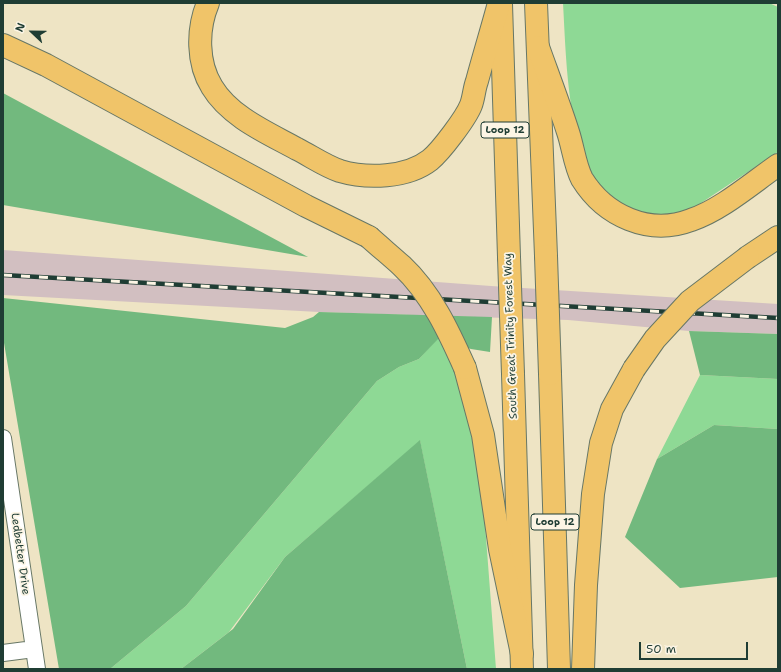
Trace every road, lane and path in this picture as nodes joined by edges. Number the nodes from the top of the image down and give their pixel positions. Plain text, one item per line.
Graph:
1 (208, 3) edge
2 (500, 3) edge
3 (536, 3) edge
4 (3, 45) edge
5 (538, 47) junction
6 (778, 165) edge
7 (778, 237) edge
8 (3, 438) edge
9 (34, 649) junction
10 (3, 653) edge
11 (522, 662) edge
12 (37, 669) edge
13 (559, 669) edge
14 (583, 669) edge

1 - 2 main road
2 - 11 main road, South Great Trinity Forest Way / Loop 12, bridge
3 - 5 main road, Loop 12
4 - 11 main road, bridge
5 - 6 main road
5 - 13 main road, Loop 12, bridge
7 - 14 main road, bridge
8 - 9 street, Ledbetter Drive
9 - 10 street
9 - 12 street, Ledbetter Drive

